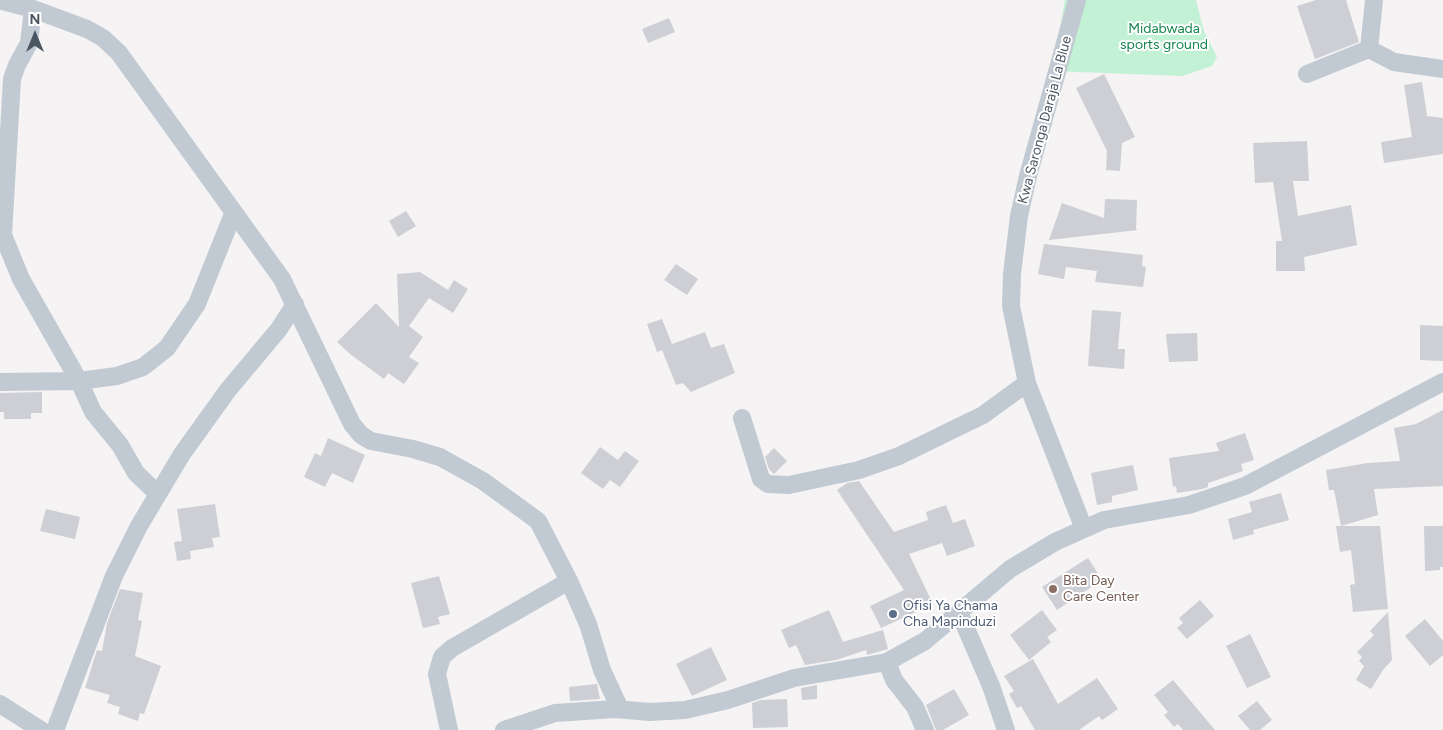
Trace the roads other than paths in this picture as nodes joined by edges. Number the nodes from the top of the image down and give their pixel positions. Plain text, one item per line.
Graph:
1 (1077, 0) edge
2 (1374, 0) edge
3 (1, 1) edge
4 (33, 9) junction
5 (1369, 48) junction
6 (1443, 70) edge
7 (1307, 74) dead end
8 (233, 214) junction
9 (295, 304) junction
10 (79, 381) junction
11 (0, 382) edge
12 (1443, 382) edge
13 (1027, 383) junction
14 (742, 418) dead end
15 (158, 494) junction
16 (1084, 528) junction
17 (569, 581) junction
18 (959, 612) junction
19 (887, 662) junction
20 (0, 704) edge
21 (620, 709) junction
22 (41, 730) edge
23 (55, 730) edge
24 (448, 730) edge
25 (504, 730) edge
26 (925, 730) edge
27 (1006, 730) edge

1 - 13 street, Kwa Saronga Daraja La Blue
2 - 5 street
3 - 4 street
4 - 8 street
4 - 10 street
5 - 6 street
5 - 7 street
8 - 9 street
8 - 10 street
9 - 15 street
9 - 17 street
10 - 11 street
10 - 15 street
12 - 16 street
13 - 14 street
13 - 16 street, Kwa Saronga Daraja La Blue
15 - 23 street
16 - 18 street
17 - 21 street
17 - 24 street
18 - 19 street
18 - 27 street
19 - 21 street
19 - 26 street
20 - 22 street
21 - 25 street

